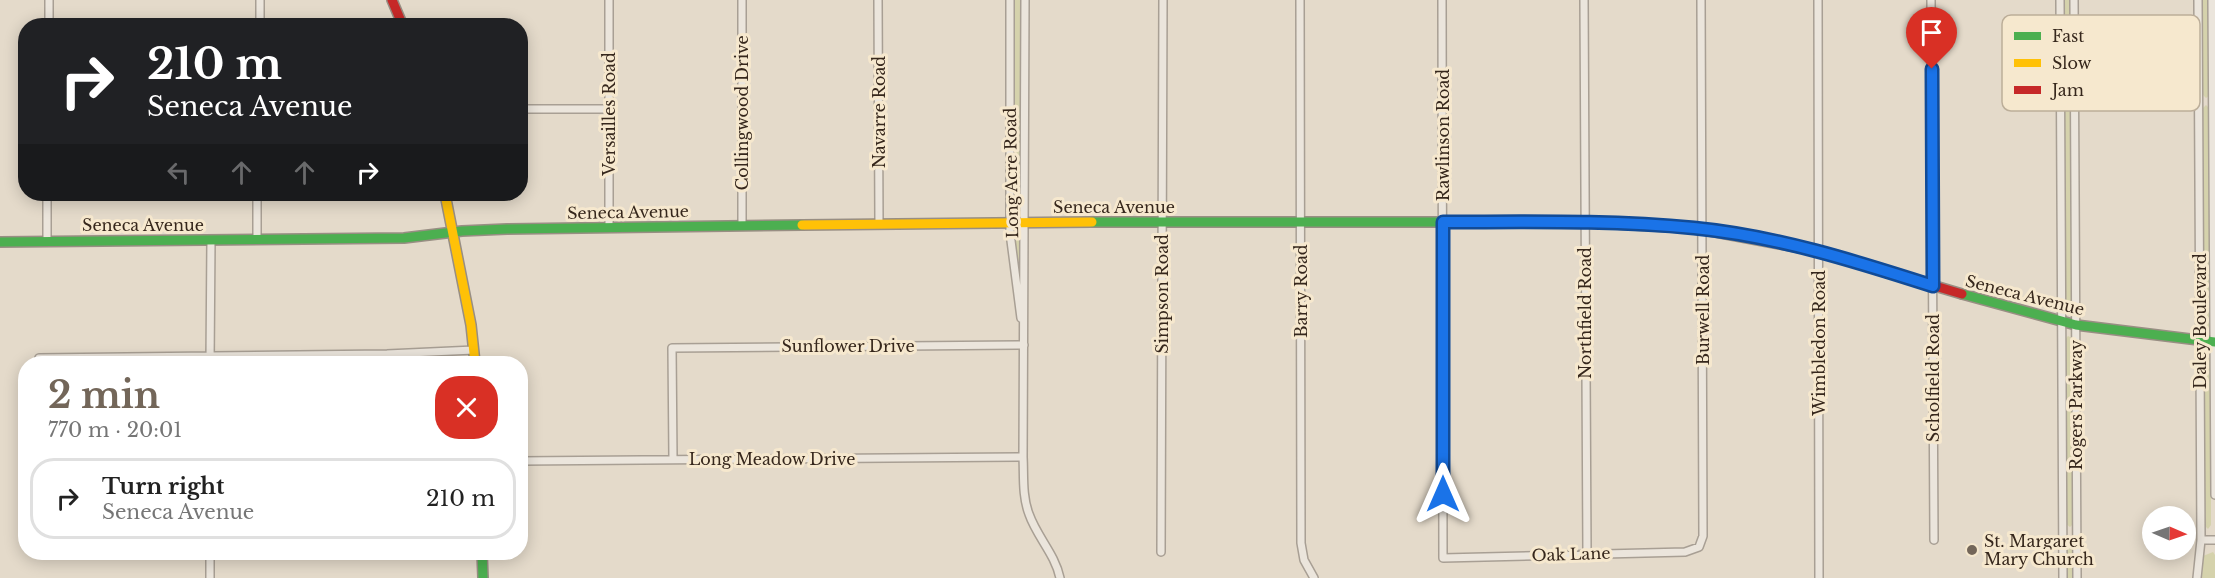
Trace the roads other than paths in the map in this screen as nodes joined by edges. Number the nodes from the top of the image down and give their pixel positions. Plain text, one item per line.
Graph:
1 (49, 0) edge
2 (260, 0) edge
3 (392, 0) edge
4 (609, 0) edge
5 (742, 0) edge
6 (878, 0) edge
7 (1010, 0) edge
8 (1024, 0) edge
9 (1162, 0) edge
10 (1300, 0) edge
11 (1442, 0) edge
12 (1584, 0) edge
13 (1701, 0) edge
14 (1818, 0) edge
15 (1931, 0) edge
16 (2198, 0) edge
17 (2212, 0) edge
18 (2198, 15) edge
19 (49, 18) edge
20 (260, 18) edge
21 (400, 18) edge
22 (2213, 102) junction
23 (2200, 103) edge
24 (528, 110) edge
25 (609, 110) junction
26 (2060, 111) edge
27 (2074, 111) edge
28 (2199, 111) edge
29 (47, 201) edge
30 (258, 201) edge
31 (446, 201) edge
32 (1301, 221) junction
33 (1017, 222) junction
34 (1162, 222) junction
35 (1443, 222) junction
36 (1584, 222) junction
37 (879, 224) junction
38 (742, 225) junction
39 (609, 227) junction
40 (1702, 229) junction
41 (452, 232) junction
42 (256, 239) junction
43 (211, 240) junction
44 (47, 241) junction
45 (0, 242) edge
46 (1819, 251) junction
47 (1933, 286) junction
48 (2061, 321) junction
49 (2076, 325) junction
50 (2200, 341) junction
51 (2215, 342) edge
52 (1024, 345) junction
53 (474, 350) junction
54 (210, 356) edge
55 (316, 356) edge
56 (474, 356) edge
57 (1023, 457) junction
58 (673, 459) junction
59 (528, 461) edge
60 (2215, 495) edge
61 (2215, 535) edge
62 (1934, 540) dead end
63 (2201, 540) junction
64 (2215, 540) edge
65 (2215, 545) edge
66 (1699, 547) joint
67 (1161, 552) dead end
68 (1587, 554) junction
69 (1443, 558) joint
70 (210, 560) edge
71 (482, 560) edge
72 (210, 578) edge
73 (483, 578) edge
74 (1060, 578) edge
75 (1314, 578) edge
76 (1818, 578) edge
77 (2063, 578) edge
78 (2077, 578) edge
79 (2197, 578) edge

1 - 19 street
2 - 20 street
3 - 21 street
4 - 25 street, Versailles Road
5 - 38 street, Collingwood Drive
6 - 37 street, Navarre Road
7 - 33 street, Long Acre Road
8 - 33 street, Long Acre Road
9 - 34 street, Simpson Road
10 - 32 street, Barry Road
11 - 35 street, Rawlinson Road
12 - 36 street, Northfield Road
13 - 40 street, Burwell Road
14 - 46 street, Wimbledon Road
15 - 47 street, Scholfield Road
16 - 18 street, Daley Boulevard
17 - 22 street, Daley Boulevard
22 - 23 street
22 - 51 street, Daley Boulevard
24 - 25 street
25 - 39 street, Versailles Road
26 - 48 street, Rogers Parkway
27 - 49 street, Rogers Parkway
28 - 50 street, Daley Boulevard
29 - 44 street
30 - 42 street
31 - 41 street
32 - 34 street, Seneca Avenue
32 - 35 street, Seneca Avenue
32 - 75 street, Barry Road
33 - 34 street, Seneca Avenue
33 - 37 street, Seneca Avenue
33 - 52 street, Long Acre Road
33 - 52 street, Long Acre Road
34 - 67 street, Simpson Road
35 - 36 street, Seneca Avenue
35 - 69 street, Rawlinson Road
36 - 40 street, Seneca Avenue
36 - 68 street, Northfield Road
37 - 38 street, Seneca Avenue
38 - 39 street, Seneca Avenue
39 - 41 street, Seneca Avenue
40 - 46 street, Seneca Avenue
40 - 66 street, Burwell Road
41 - 42 street, Seneca Avenue
41 - 53 street
42 - 43 street, Seneca Avenue
43 - 44 street, Seneca Avenue
43 - 54 street
44 - 45 street, Seneca Avenue
46 - 47 street, Seneca Avenue
46 - 76 street, Wimbledon Road
47 - 48 street, Seneca Avenue
47 - 62 street, Scholfield Road
48 - 49 street, Seneca Avenue
48 - 77 street, Rogers Parkway
49 - 50 street, Seneca Avenue
49 - 78 street, Rogers Parkway
50 - 51 street, Seneca Avenue
50 - 63 street, Daley Boulevard
51 - 60 street, Daley Boulevard
52 - 57 street, Long Acre Road
52 - 58 street, Sunflower Drive
53 - 55 street
53 - 56 street
57 - 58 street, Long Meadow Drive
57 - 74 street, Long Acre Road
58 - 59 street, Long Meadow Drive
61 - 64 street
63 - 64 street
63 - 79 street, Daley Boulevard
64 - 65 street
66 - 68 street, Oak Lane
68 - 69 street, Oak Lane
70 - 72 street
71 - 73 street

